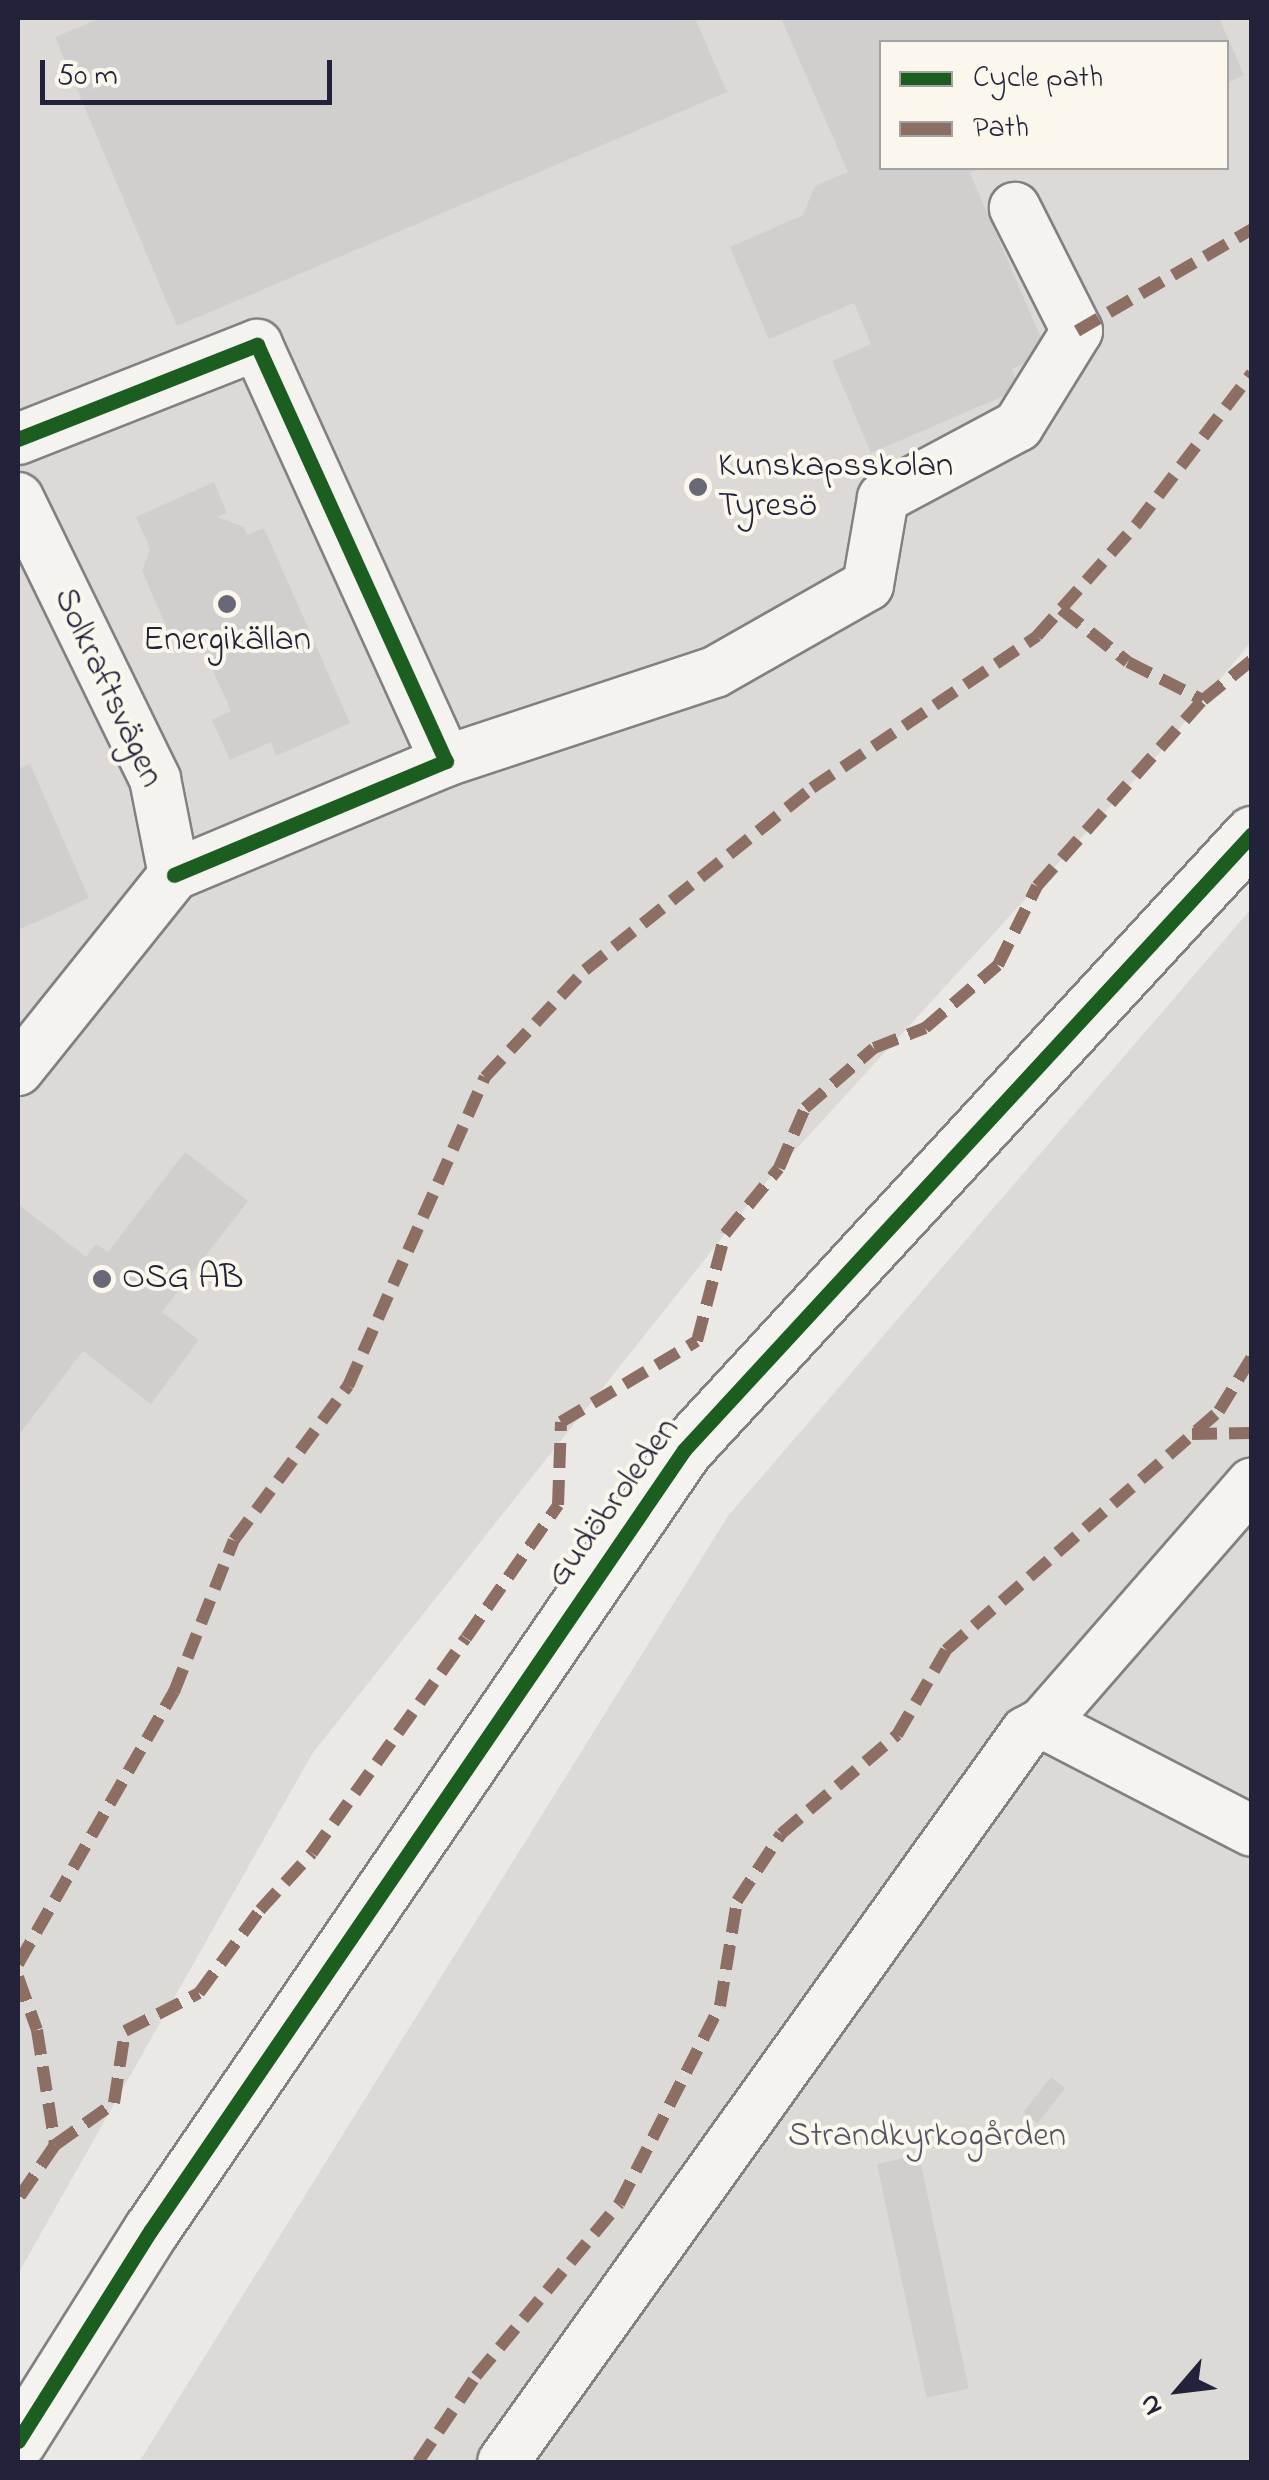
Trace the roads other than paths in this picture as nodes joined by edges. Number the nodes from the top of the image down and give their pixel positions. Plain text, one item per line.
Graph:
1 (1015, 208) dead end
2 (18, 438) edge
3 (18, 498) edge
4 (446, 762) junction
5 (1252, 834) edge
6 (174, 875) junction
7 (18, 1070) edge
8 (1252, 1483) edge
9 (1043, 1722) junction
10 (1252, 1832) edge
11 (151, 2230) junction
12 (18, 2442) edge
13 (24, 2462) edge
14 (503, 2462) edge

1 - 4 street
2 - 4 street
3 - 6 street, Solkraftsvägen
4 - 6 street
5 - 11 main road, Gudöbroleden
6 - 7 street
8 - 9 street
9 - 10 street
9 - 14 street
11 - 12 main road, Gudöbroleden
11 - 13 main road, Gudöbroleden

